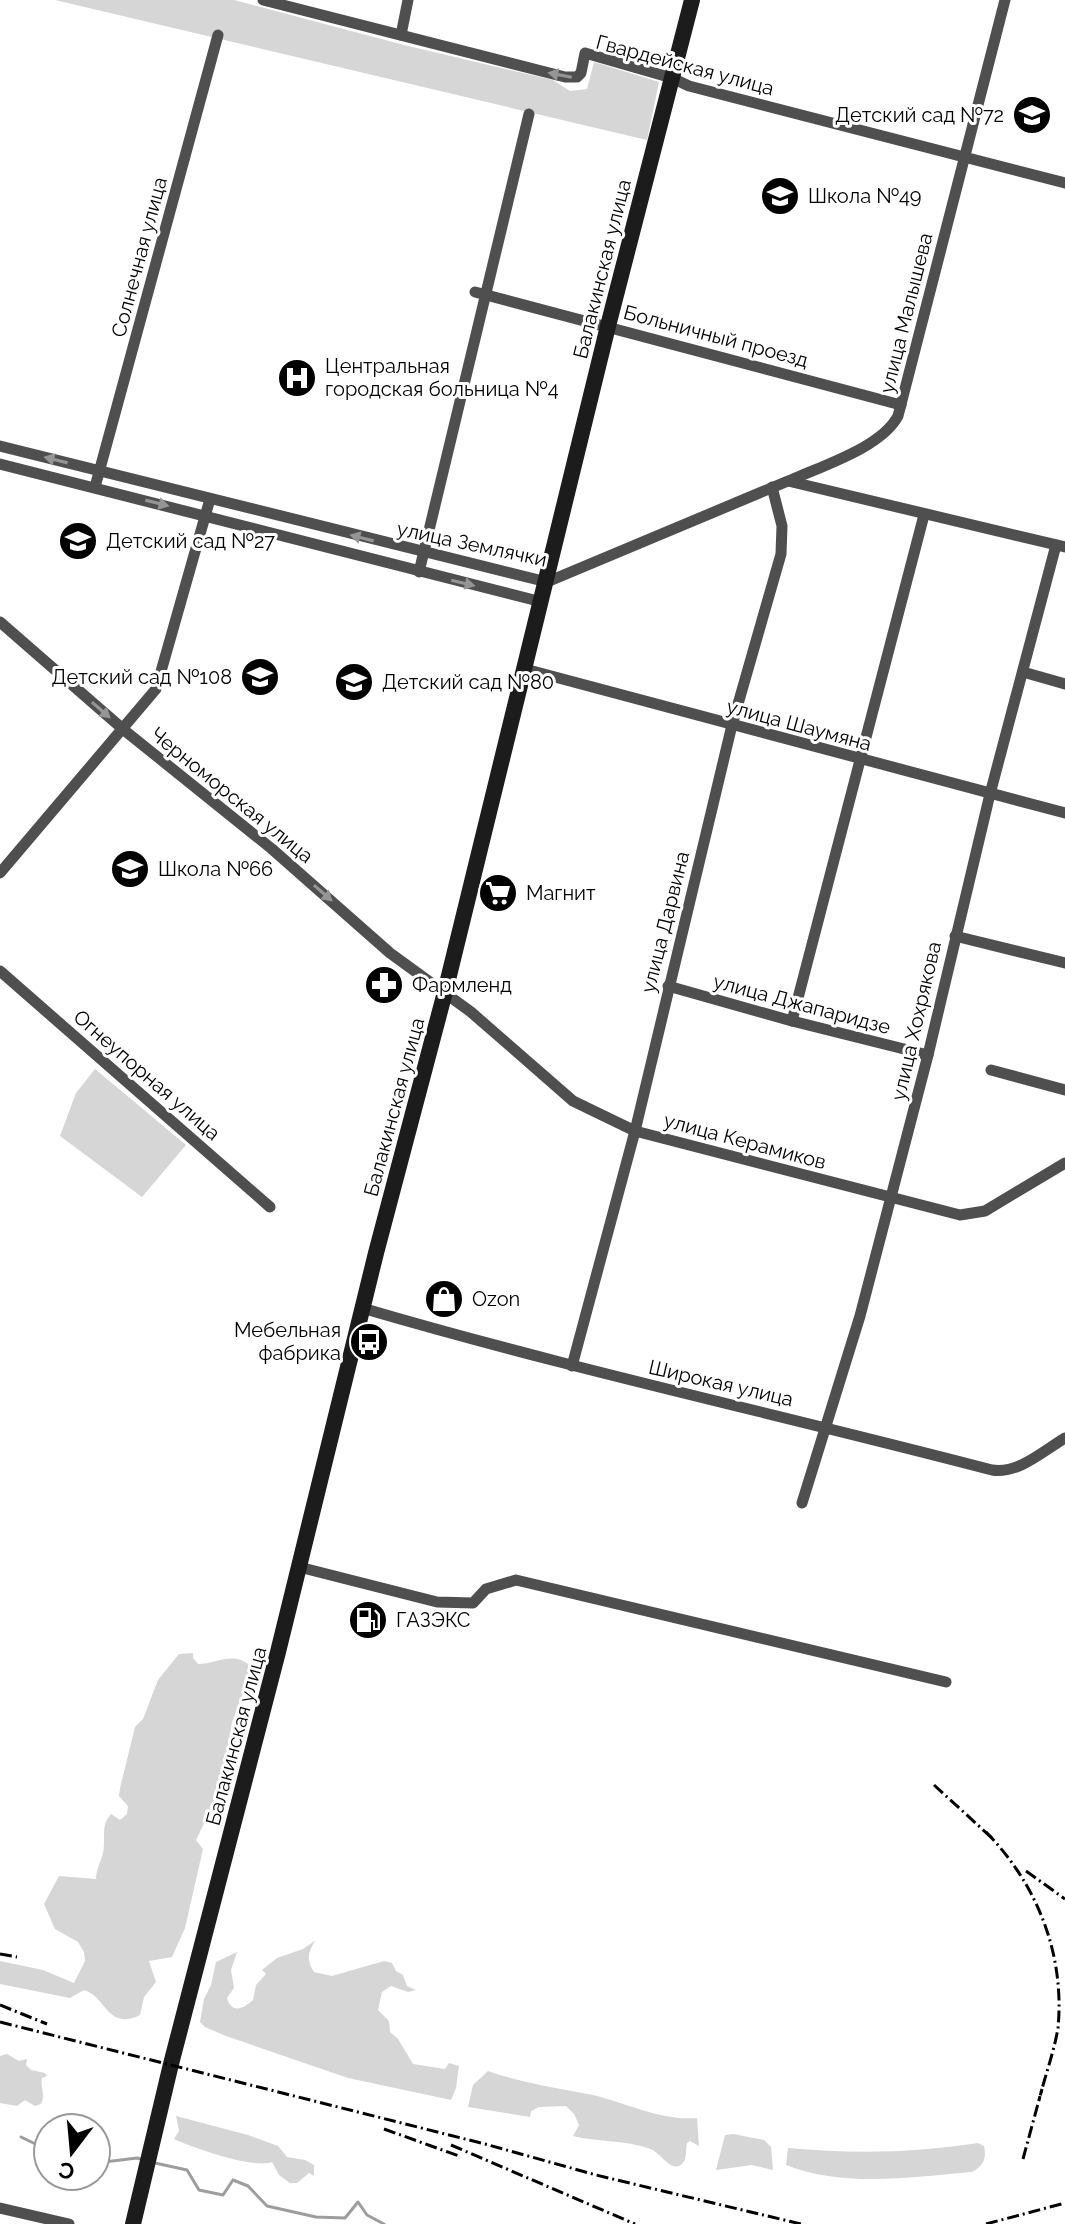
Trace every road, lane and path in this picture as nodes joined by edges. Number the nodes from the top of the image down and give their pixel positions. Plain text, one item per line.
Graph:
1 (263, 0) edge
2 (408, 0) edge
3 (692, 0) edge
4 (1005, 0) edge
5 (218, 35) dead end
6 (401, 35) junction
7 (672, 78) junction
8 (529, 114) dead end
9 (965, 155) junction
10 (1065, 183) edge
11 (480, 293) junction
12 (608, 326) junction
13 (901, 405) junction
14 (0, 446) edge
15 (0, 464) edge
16 (99, 470) junction
17 (788, 481) junction
18 (95, 487) junction
19 (772, 487) junction
20 (210, 499) junction
21 (206, 515) junction
22 (924, 515) junction
23 (1060, 546) edge
24 (423, 553) junction
25 (419, 572) junction
26 (547, 582) junction
27 (542, 602) junction
28 (0, 622) edge
29 (525, 669) junction
30 (1023, 672) junction
31 (1065, 684) edge
32 (732, 725) junction
33 (124, 730) junction
34 (861, 760) junction
35 (990, 794) junction
36 (1065, 813) edge
37 (0, 873) edge
38 (955, 936) junction
39 (1065, 963) edge
40 (0, 971) edge
41 (668, 986) junction
42 (445, 992) junction
43 (792, 1021) junction
44 (928, 1055) junction
45 (991, 1070) dead end
46 (1065, 1090) edge
47 (635, 1131) junction
48 (1065, 1163) edge
49 (891, 1198) junction
50 (270, 1207) dead end
51 (362, 1308) junction
52 (572, 1366) junction
53 (826, 1426) junction
54 (1065, 1438) edge
55 (802, 1503) dead end
56 (299, 1567) junction
57 (946, 1682) dead end
58 (0, 2208) edge
59 (69, 2224) edge
60 (133, 2224) edge

1 - 6 street, Гвардейская улица
2 - 6 street
3 - 7 main road, Балакинская улица
4 - 9 street, улица Малышева
5 - 16 street, Солнечная улица
7 -> 6 street, Гвардейская улица
7 - 9 street, Гвардейская улица
7 - 12 main road, Балакинская улица
8 - 11 street
9 - 10 street, Гвардейская улица
9 - 13 street, улица Малышева
11 - 12 street, Больничный проезд
11 - 24 street
12 - 13 street, Больничный проезд
12 - 26 main road, Балакинская улица
13 - 17 street, улица Малышева
16 -> 14 street, улица Землячки
15 - 18 street, улица Землячки
16 - 18 street, Солнечная улица
16 - 20 street, улица Землячки
17 - 19 street, улица Землячки
17 - 22 street
18 -> 21 street, улица Землячки
19 - 26 street, улица Землячки
19 - 32 street, улица Дарвина
20 - 21 street
24 -> 20 street, улица Землячки
21 - 25 street, улица Землячки
21 - 33 street
22 - 23 street
22 - 34 street
23 - 30 street, улица Хохрякова
24 - 25 street
24 - 26 street, улица Землячки
25 -> 27 street, улица Землячки
26 - 27 main road, Балакинская улица
27 - 29 main road, Балакинская улица
28 -> 33 street, Черноморская улица
29 - 32 street, улица Шаумяна
29 - 42 main road, Балакинская улица
30 - 31 street
30 - 35 street, улица Хохрякова
32 - 34 street, улица Шаумяна
32 - 41 street, улица Дарвина
33 - 37 street
33 -> 42 street, Черноморская улица
34 - 35 street, улица Шаумяна
34 - 43 street
35 - 36 street, улица Шаумяна
35 - 38 street, улица Хохрякова
38 - 39 street
38 - 44 street, улица Хохрякова
40 - 50 street, Огнеупорная улица
41 - 43 street, улица Джапаридзе
41 - 47 street, улица Дарвина
42 - 47 street, улица Керамиков
42 - 51 main road, Балакинская улица
43 - 44 street, улица Джапаридзе
44 - 49 street, улица Хохрякова
45 - 46 street
47 - 49 street, улица Керамиков
47 - 52 street, улица Дарвина
48 - 49 street, улица Керамиков
49 - 53 street, улица Хохрякова
51 - 52 street, Широкая улица
51 - 56 main road, Балакинская улица
52 - 53 street, Широкая улица
53 - 54 street, Широкая улица
53 - 55 street, улица Хохрякова
56 - 57 street
56 - 60 main road, Балакинская улица
58 - 59 street

